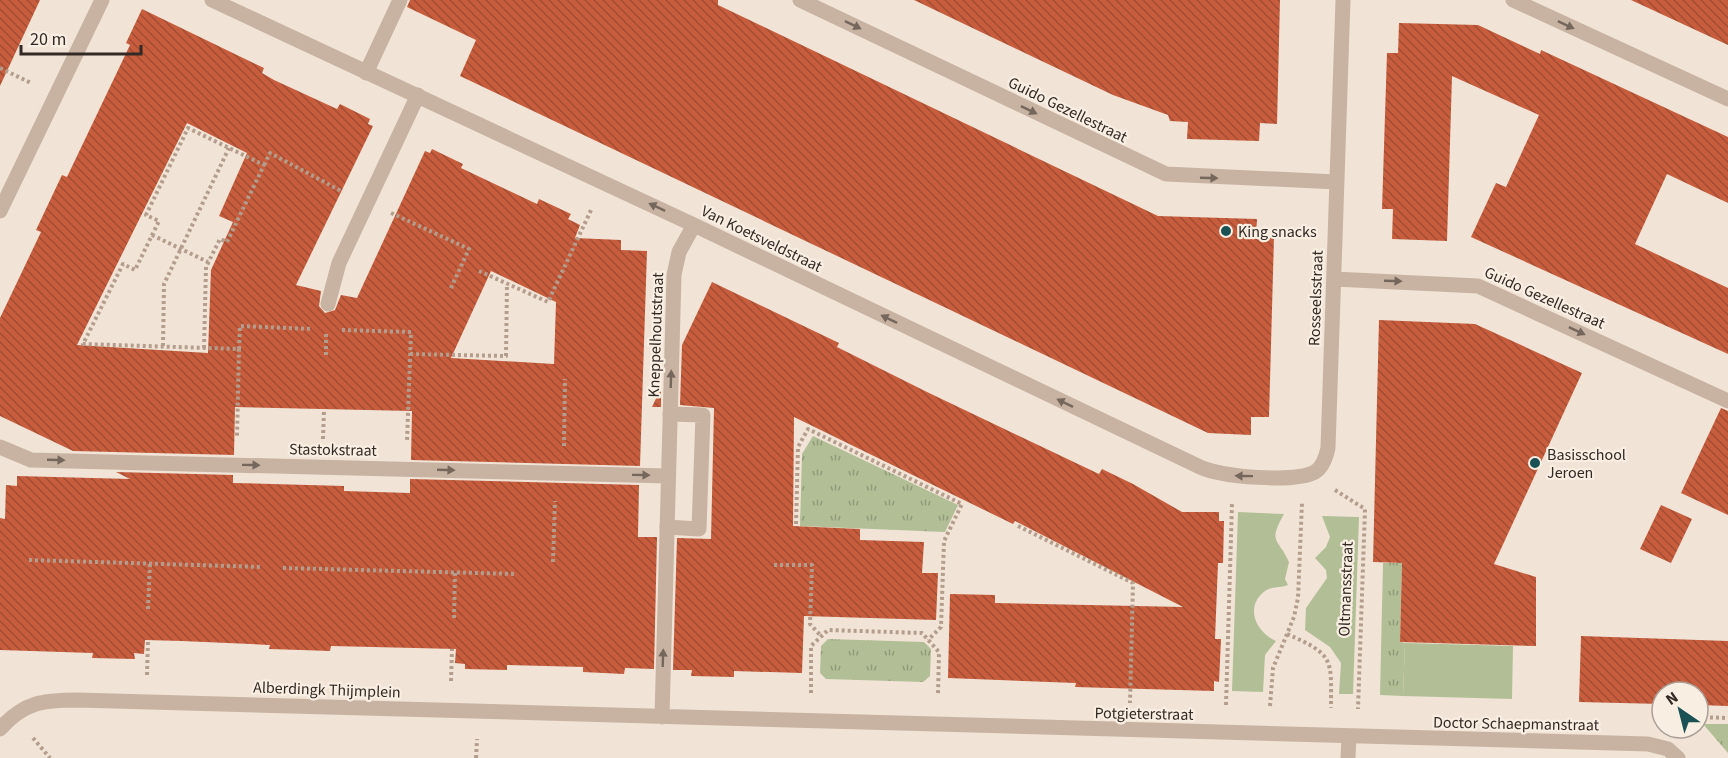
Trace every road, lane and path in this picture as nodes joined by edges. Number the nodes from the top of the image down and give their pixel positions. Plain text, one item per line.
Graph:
1 (102, 0) edge
2 (212, 0) edge
3 (400, 0) edge
4 (800, 0) edge
5 (1343, 0) edge
6 (1513, 0) edge
7 (0, 68) edge
8 (6, 71) dead end
9 (366, 73) junction
10 (418, 95) junction
11 (1728, 99) edge
12 (229, 148) junction
13 (264, 165) junction
14 (1337, 182) junction
15 (349, 195) dead end
16 (0, 211) edge
17 (388, 212) dead end
18 (586, 222) dead end
19 (694, 225) junction
20 (152, 236) junction
21 (181, 249) junction
22 (208, 262) junction
23 (479, 271) dead end
24 (1334, 279) junction
25 (507, 284) junction
26 (450, 290) dead end
27 (327, 304) dead end
28 (313, 329) dead end
29 (339, 330) dead end
30 (163, 346) junction
31 (204, 348) junction
32 (239, 349) junction
33 (410, 354) junction
34 (565, 379) dead end
35 (1728, 401) edge
36 (238, 405) dead end
37 (408, 410) dead end
38 (670, 414) junction
39 (564, 444) dead end
40 (0, 447) edge
41 (1306, 475) junction
42 (668, 476) junction
43 (1233, 476) junction
44 (555, 492) dead end
45 (796, 524) dead end
46 (1018, 526) dead end
47 (667, 527) junction
48 (29, 560) dead end
49 (553, 562) dead end
50 (150, 563) junction
51 (774, 565) dead end
52 (263, 567) dead end
53 (283, 568) dead end
54 (455, 573) junction
55 (517, 574) dead end
56 (148, 609) dead end
57 (453, 618) dead end
58 (1287, 634) junction
59 (821, 636) junction
60 (928, 640) junction
61 (1131, 689) dead end
62 (662, 717) junction
63 (1710, 717) edge
64 (1728, 718) edge
65 (810, 721) junction
66 (937, 725) junction
67 (0, 729) edge
68 (1225, 733) junction
69 (1269, 734) junction
70 (1330, 736) junction
71 (1353, 736) junction
72 (1348, 758) edge
73 (1678, 758) edge

1 - 16 street
2 - 9 street, Van Koetsveldstraat
3 - 9 street
4 -> 14 street, Guido Gezellestraat
5 - 14 street, Rosseelsstraat
6 -> 11 street
7 - 8 path
9 - 10 street, Van Koetsveldstraat
19 -> 10 street, Van Koetsveldstraat
10 - 27 street
12 - 13 path
12 - 20 path
12 - 21 path
13 - 15 path
13 - 22 path
14 - 24 street, Rosseelsstraat
17 - 26 path
18 - 25 path
38 -> 19 street, Kneppelhoutstraat
43 -> 19 street, Van Koetsveldstraat
20 - 21 path
20 - 30 path
21 - 22 path
21 - 30 path
22 - 31 path
23 - 25 path
24 -> 35 street, Guido Gezellestraat
24 - 41 street, Rosseelsstraat
25 - 33 path
28 - 32 path
29 - 33 path
30 - 31 path
31 - 32 path
32 - 36 path
33 - 37 path
34 - 39 path
38 - 42 street, Kneppelhoutstraat
38 - 47 street, Kneppelhoutstraat
40 -> 42 street, Stastokstraat
41 -> 43 street, Van Koetsveldstraat
41 - 58 path
41 - 71 path, Oltmansstraat
42 - 47 street, Kneppelhoutstraat
43 - 68 path
44 - 49 path
45 - 60 path
46 - 61 path
62 -> 47 street, Kneppelhoutstraat
48 - 50 path
50 - 52 path
50 - 56 path
51 - 59 path
53 - 54 path
54 - 55 path
54 - 57 path
58 - 69 path
58 - 70 path
59 - 60 path
59 - 65 path
60 - 66 path
62 - 65 street, Potgieterstraat
62 - 67 street, Alberdingk Thijmplein
63 - 64 path
65 - 66 street, Potgieterstraat
66 - 68 street, Potgieterstraat
68 - 69 street, Potgieterstraat
69 - 70 street, Potgieterstraat
70 - 71 street, Potgieterstraat
71 - 72 street
71 - 73 street, Doctor Schaepmanstraat

